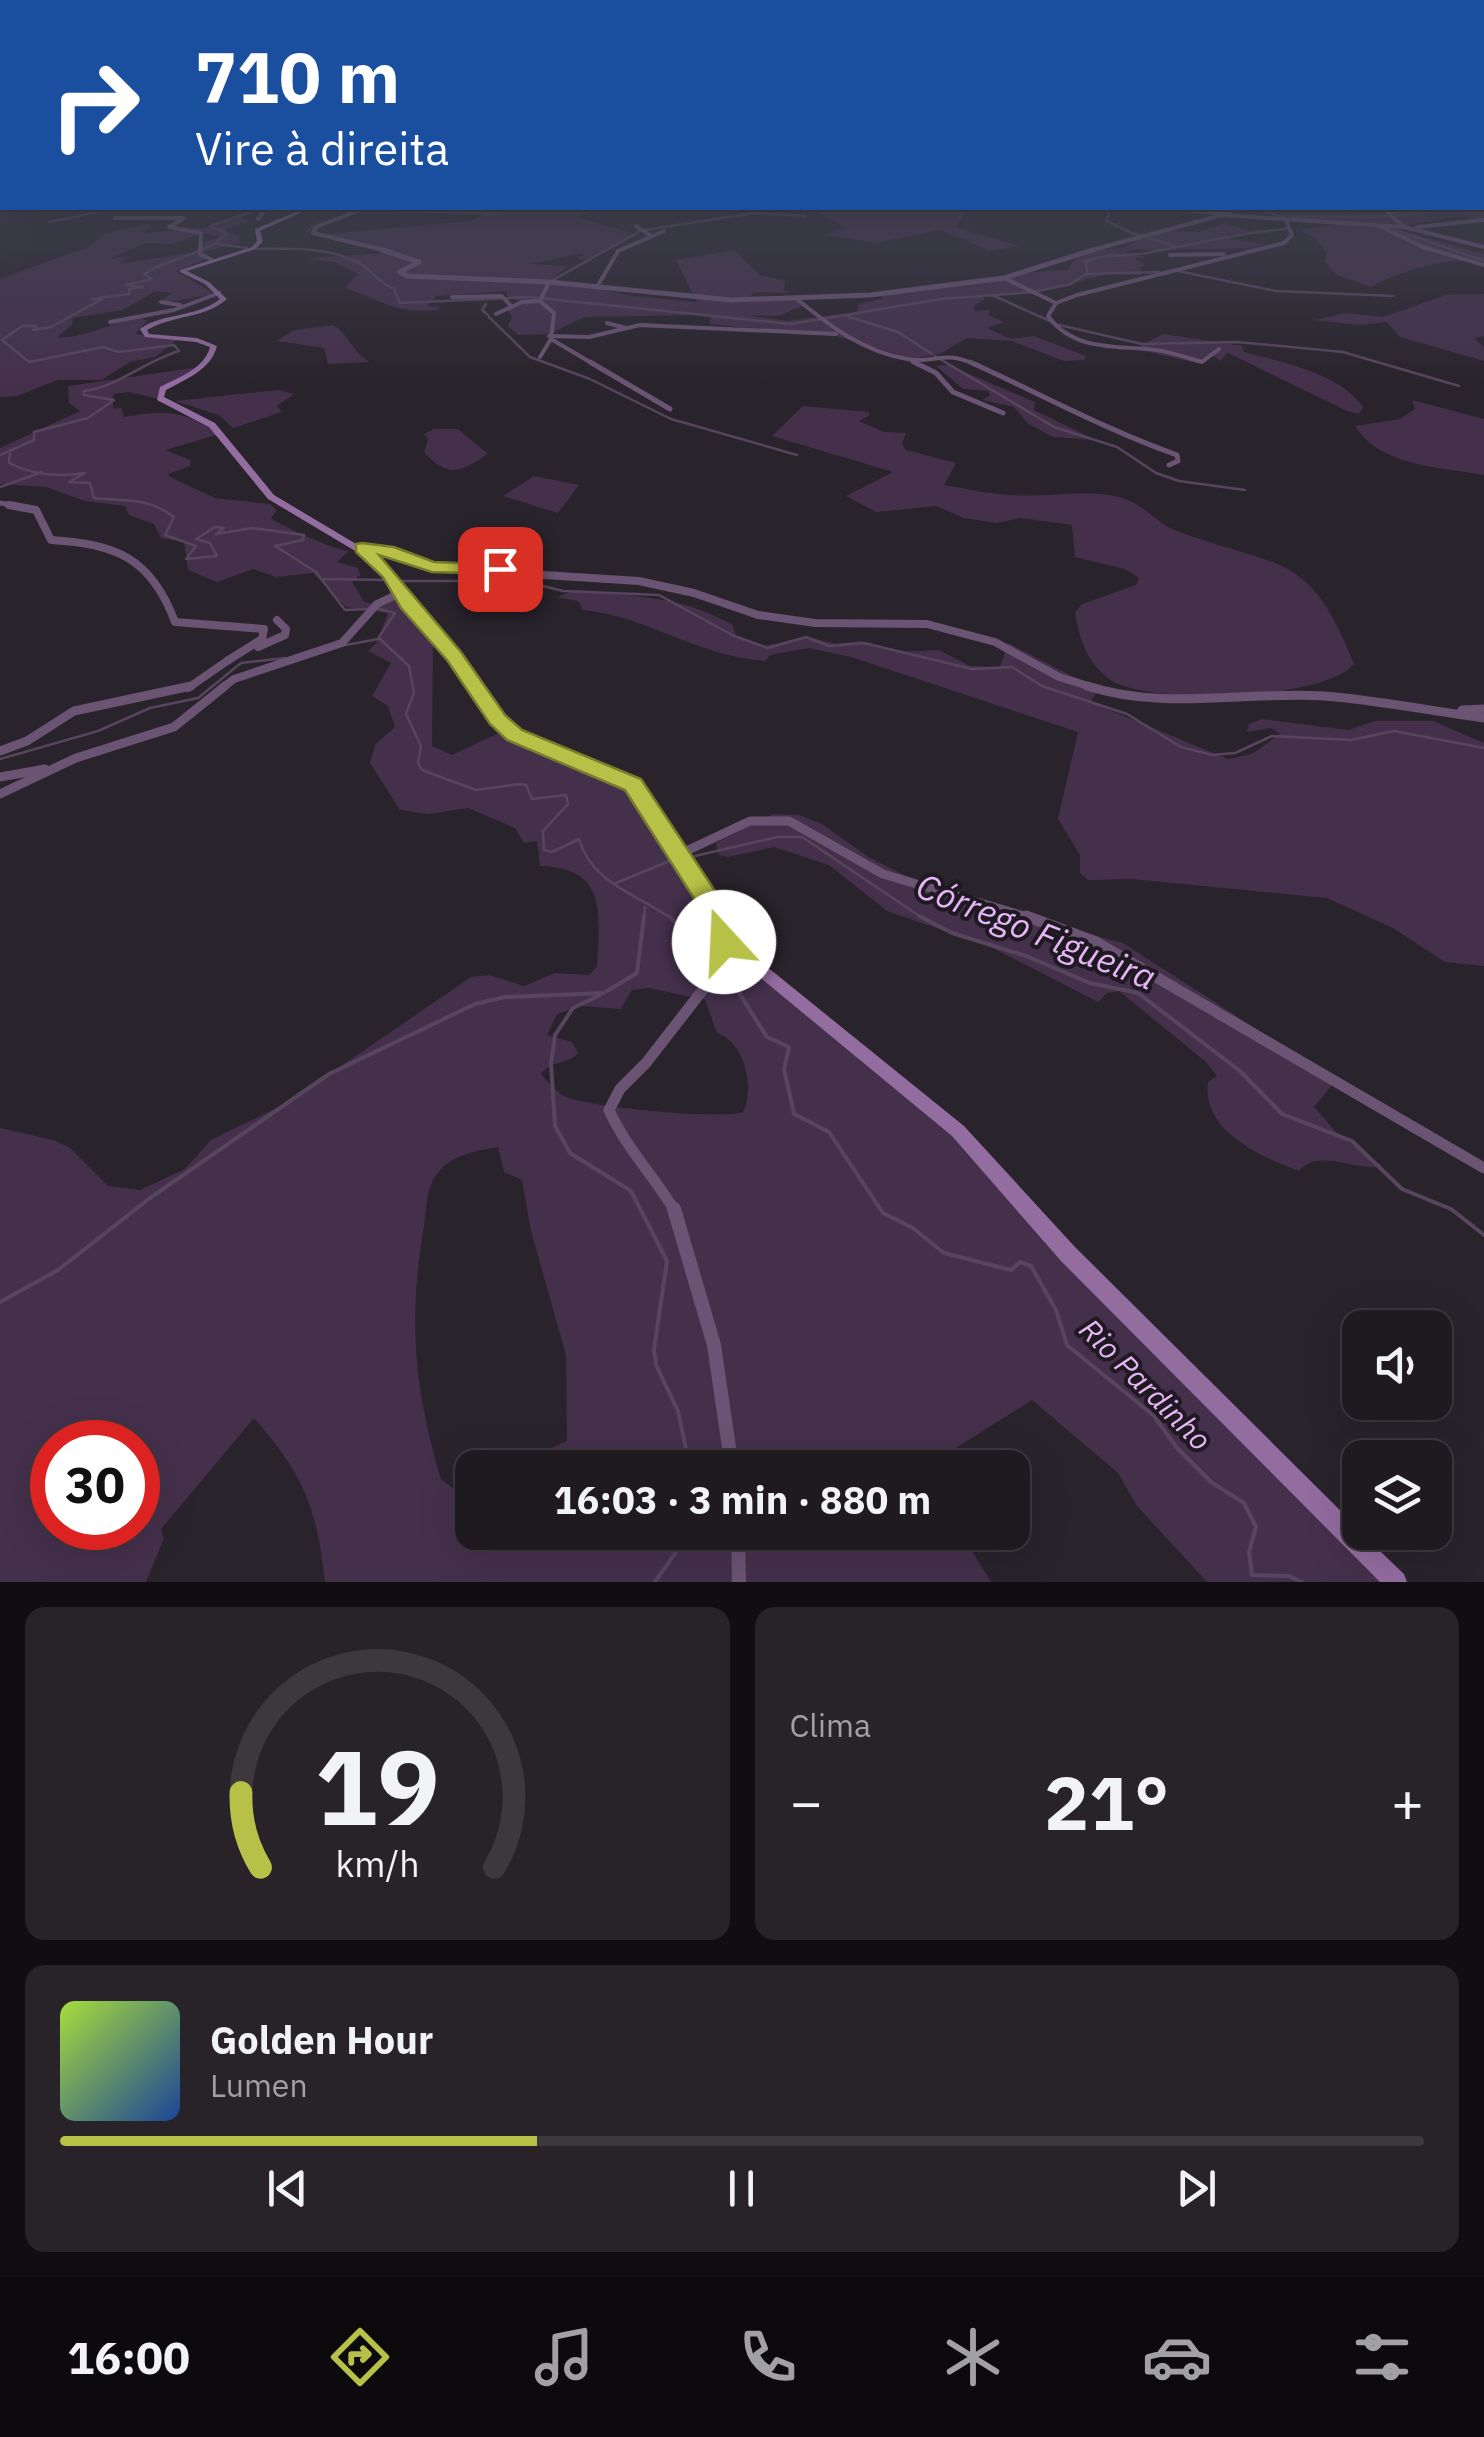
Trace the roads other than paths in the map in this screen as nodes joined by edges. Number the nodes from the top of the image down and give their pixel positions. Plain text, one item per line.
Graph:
1 (201, 237) edge
2 (259, 237) edge
3 (325, 237) edge
4 (649, 237) edge
5 (1135, 237) edge
6 (1291, 237) edge
7 (1402, 237) edge
8 (1443, 237) edge
9 (1484, 247) edge
10 (1211, 252) junction
11 (1227, 254) junction
12 (1170, 255) dead end
13 (1220, 257) junction
14 (212, 260) junction
15 (1484, 265) edge
16 (1004, 278) junction
17 (510, 281) junction
18 (549, 282) junction
19 (597, 287) junction
20 (506, 291) dead end
21 (219, 293) junction
22 (452, 297) dead end
23 (797, 299) junction
24 (541, 300) junction
25 (161, 302) dead end
26 (508, 303) junction
27 (1056, 303) junction
28 (188, 306) junction
29 (496, 314) dead end
30 (822, 318) joint
31 (698, 319) dead end
32 (110, 322) dead end
33 (607, 323) dead end
34 (719, 327) junction
35 (626, 328) junction
36 (836, 334) junction
37 (550, 338) junction
38 (1219, 349) dead end
39 (540, 357) dead end
40 (910, 360) junction
41 (670, 409) dead end
42 (1003, 413) dead end
43 (1170, 465) dead end
44 (0, 503) edge
45 (362, 548) junction
46 (400, 593) junction
47 (277, 620) dead end
48 (227, 660) junction
49 (1484, 709) edge
50 (1440, 710) junction
51 (1484, 718) edge
52 (0, 751) edge
53 (57, 766) junction
54 (0, 777) edge
55 (0, 794) edge
56 (682, 853) junction
57 (724, 924) junction
58 (1484, 1168) edge
59 (729, 1450) edge
60 (738, 1550) edge
61 (739, 1582) edge
62 (1396, 1582) edge

1 - 14 street
2 - 14 main road
3 - 17 street
4 - 19 street
5 - 16 street
6 - 11 street
7 - 15 street
8 - 9 street
10 - 11 street
10 - 12 street
10 - 13 street
11 - 13 street
13 - 27 street
14 - 21 main road
16 - 23 street
16 - 27 street
17 - 18 street
17 - 20 street
18 - 19 street
18 - 24 street
19 - 23 street
21 - 28 street
21 - 45 main road
22 - 26 street
23 - 30 street
24 - 26 street
24 - 37 street
25 - 28 street
26 - 29 street
27 - 38 street
28 - 32 street
30 - 36 street
31 - 34 street
33 - 35 street
34 - 35 street
34 - 36 street
35 - 37 street
36 - 40 street
37 - 39 street
37 - 41 street
40 - 42 street
40 - 43 street
44 - 48 street
45 - 46 main road
45 - 50 street
46 - 53 street
46 - 56 main road
47 - 48 street
48 - 52 street
49 - 50 street
50 - 51 street
53 - 54 street
53 - 55 street
56 - 57 main road
56 - 58 street
57 - 59 street
57 - 62 main road
60 - 61 street

